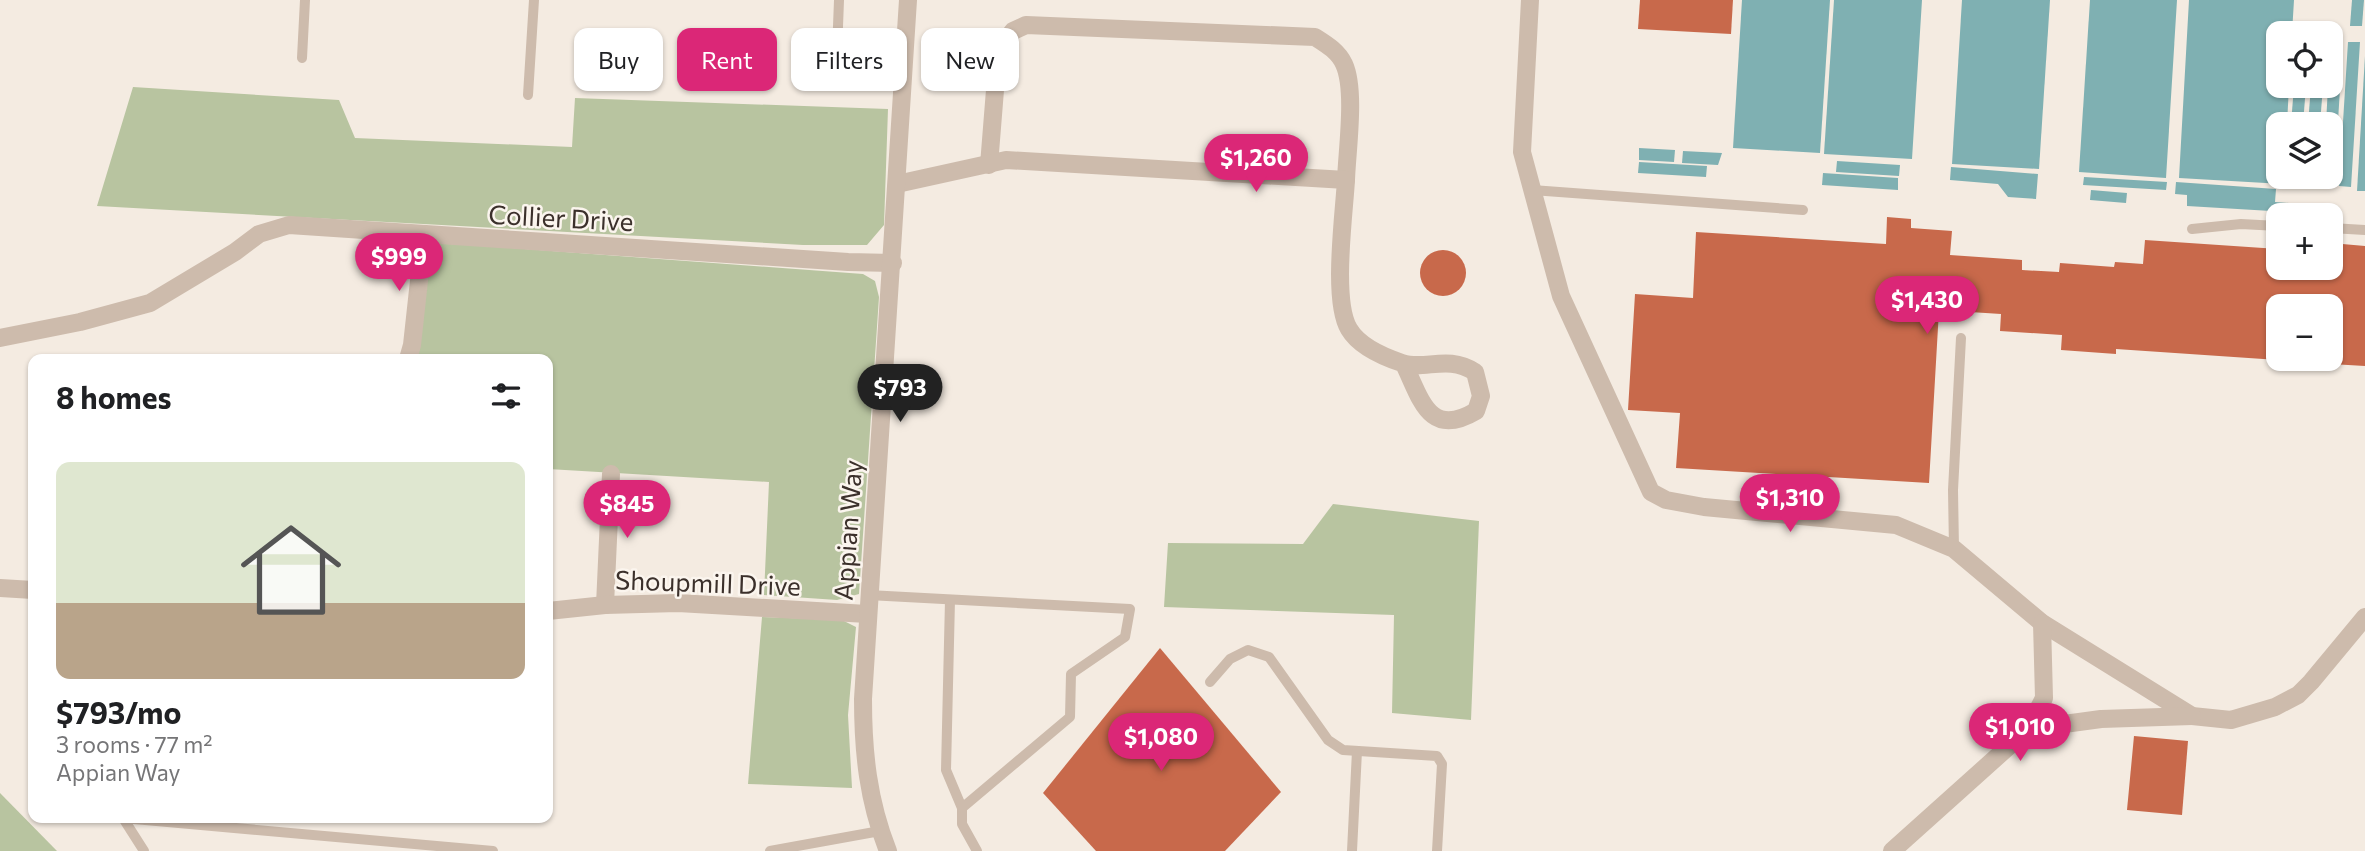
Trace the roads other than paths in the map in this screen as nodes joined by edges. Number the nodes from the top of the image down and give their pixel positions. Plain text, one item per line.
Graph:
1 (305, 0) edge
2 (534, 0) edge
3 (839, 0) edge
4 (908, 0) edge
5 (1530, 0) edge
6 (838, 28) edge
7 (302, 58) dead end
8 (528, 96) dead end
9 (989, 164) junction
10 (1346, 180) junction
11 (897, 184) junction
12 (1532, 190) junction
13 (1803, 210) dead end
14 (2266, 225) edge
15 (2192, 229) dead end
16 (2343, 229) edge
17 (2365, 230) edge
18 (424, 234) junction
19 (893, 263) junction
20 (0, 338) edge
21 (1961, 338) dead end
22 (409, 354) edge
23 (1404, 364) dead end
24 (611, 474) dead end
25 (1954, 549) junction
26 (0, 588) edge
27 (28, 590) edge
28 (868, 595) junction
29 (950, 600) junction
30 (605, 605) junction
31 (553, 610) edge
32 (867, 614) junction
33 (2365, 617) edge
34 (2042, 623) junction
35 (1210, 682) dead end
36 (2192, 716) junction
37 (2028, 729) junction
38 (1356, 751) junction
39 (962, 808) junction
40 (126, 823) edge
41 (178, 823) edge
42 (880, 831) junction
43 (819, 847) edge
44 (144, 851) edge
45 (487, 851) edge
46 (492, 851) edge
47 (770, 851) edge
48 (888, 851) edge
49 (977, 851) edge
50 (1352, 851) edge
51 (1437, 851) edge
52 (1892, 851) edge

1 - 7 lane
2 - 8 lane
3 - 6 lane
4 - 11 street, Appian Way
5 - 12 street
9 - 10 street
9 - 10 street
9 - 11 street
10 - 23 street
11 - 19 street, Appian Way
12 - 13 lane
12 - 25 street
14 - 15 lane
16 - 17 lane
18 - 19 street, Collier Drive
18 - 20 street, Collier Drive
18 - 22 street
19 - 28 street, Appian Way
21 - 25 lane
24 - 30 street
25 - 34 street
26 - 27 street
28 - 29 lane
28 - 32 street, Appian Way
29 - 39 lane
29 - 39 lane
30 - 31 street, Shoupmill Drive
30 - 32 street, Shoupmill Drive
32 - 42 street, Appian Way
33 - 36 street
34 - 36 street
34 - 37 street
35 - 38 lane
36 - 37 street
37 - 52 street
38 - 50 lane
38 - 51 lane
39 - 49 lane
40 - 44 lane
41 - 45 lane
42 - 43 lane
42 - 48 street, Appian Way
43 - 47 lane
45 - 46 lane

